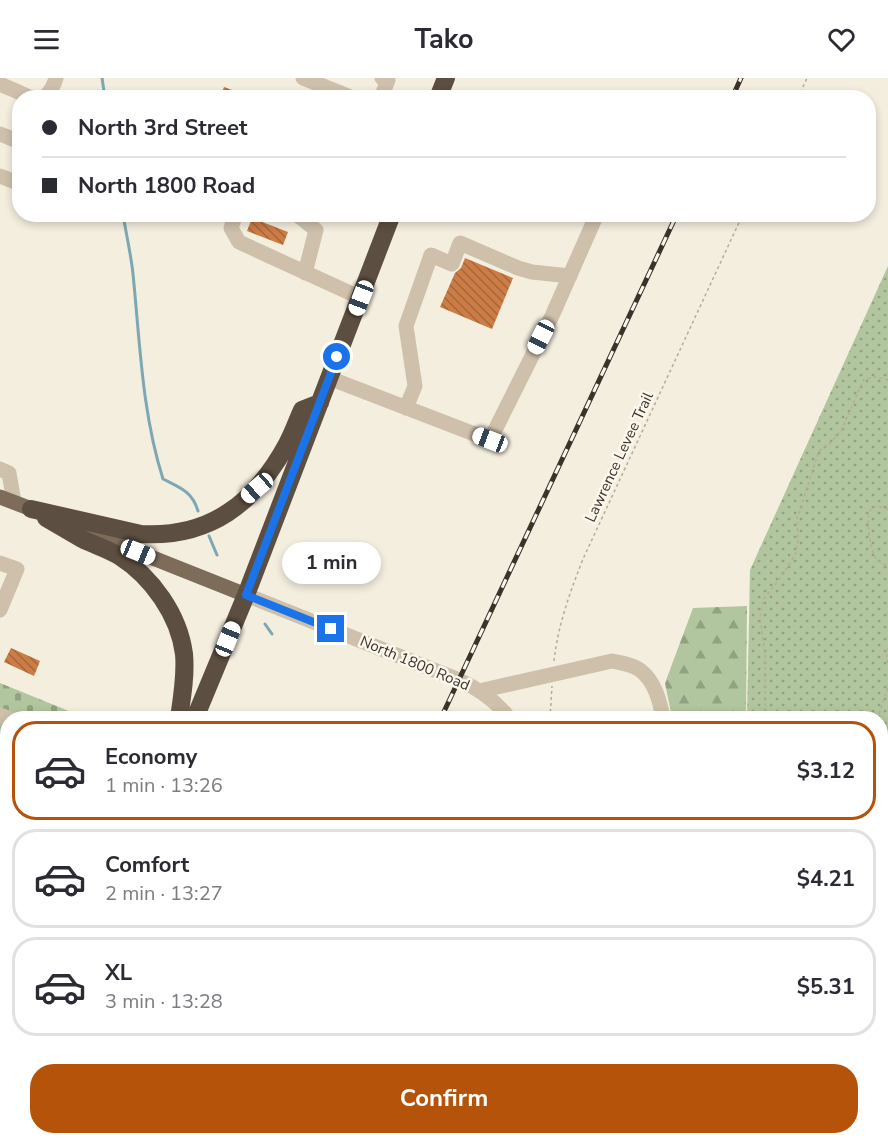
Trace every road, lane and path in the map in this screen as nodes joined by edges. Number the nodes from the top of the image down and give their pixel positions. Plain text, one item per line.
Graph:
1 (382, 78) edge
2 (313, 80) edge
3 (335, 90) edge
4 (384, 90) edge
5 (233, 222) edge
6 (306, 222) edge
7 (389, 222) edge
8 (594, 222) edge
9 (739, 222) edge
10 (305, 273) junction
11 (570, 276) junction
12 (361, 298) junction
13 (330, 378) junction
14 (888, 380) edge
15 (320, 403) junction
16 (406, 408) junction
17 (3, 475) edge
18 (7, 499) edge
19 (31, 509) junction
20 (888, 509) edge
21 (0, 563) edge
22 (888, 566) edge
23 (246, 595) junction
24 (0, 610) edge
25 (888, 649) edge
26 (888, 665) edge
27 (552, 675) junction
28 (888, 687) edge
29 (479, 691) junction
30 (180, 711) edge
31 (198, 711) edge
32 (502, 711) edge
33 (550, 711) edge
34 (662, 711) edge
35 (765, 711) edge
36 (880, 711) edge

1 - 4 street
2 - 3 street
5 - 10 street
6 - 10 street
7 - 12 highway
8 - 11 street
9 - 27 path, Lawrence Levee Trail
10 - 12 street
11 - 16 street
11 - 16 street
12 - 13 highway
13 - 15 highway
13 - 16 street
14 - 35 path
15 - 19 highway
15 - 23 highway
17 - 18 street
18 - 19 main road
19 - 23 main road
19 - 30 highway
20 - 22 path
21 - 24 street
23 - 29 street, North 1800 Road
23 - 31 highway
25 - 26 path
27 - 29 street
27 - 33 path, Lawrence Levee Trail
27 - 34 street
28 - 36 path
29 - 32 street, North 1800 Road

